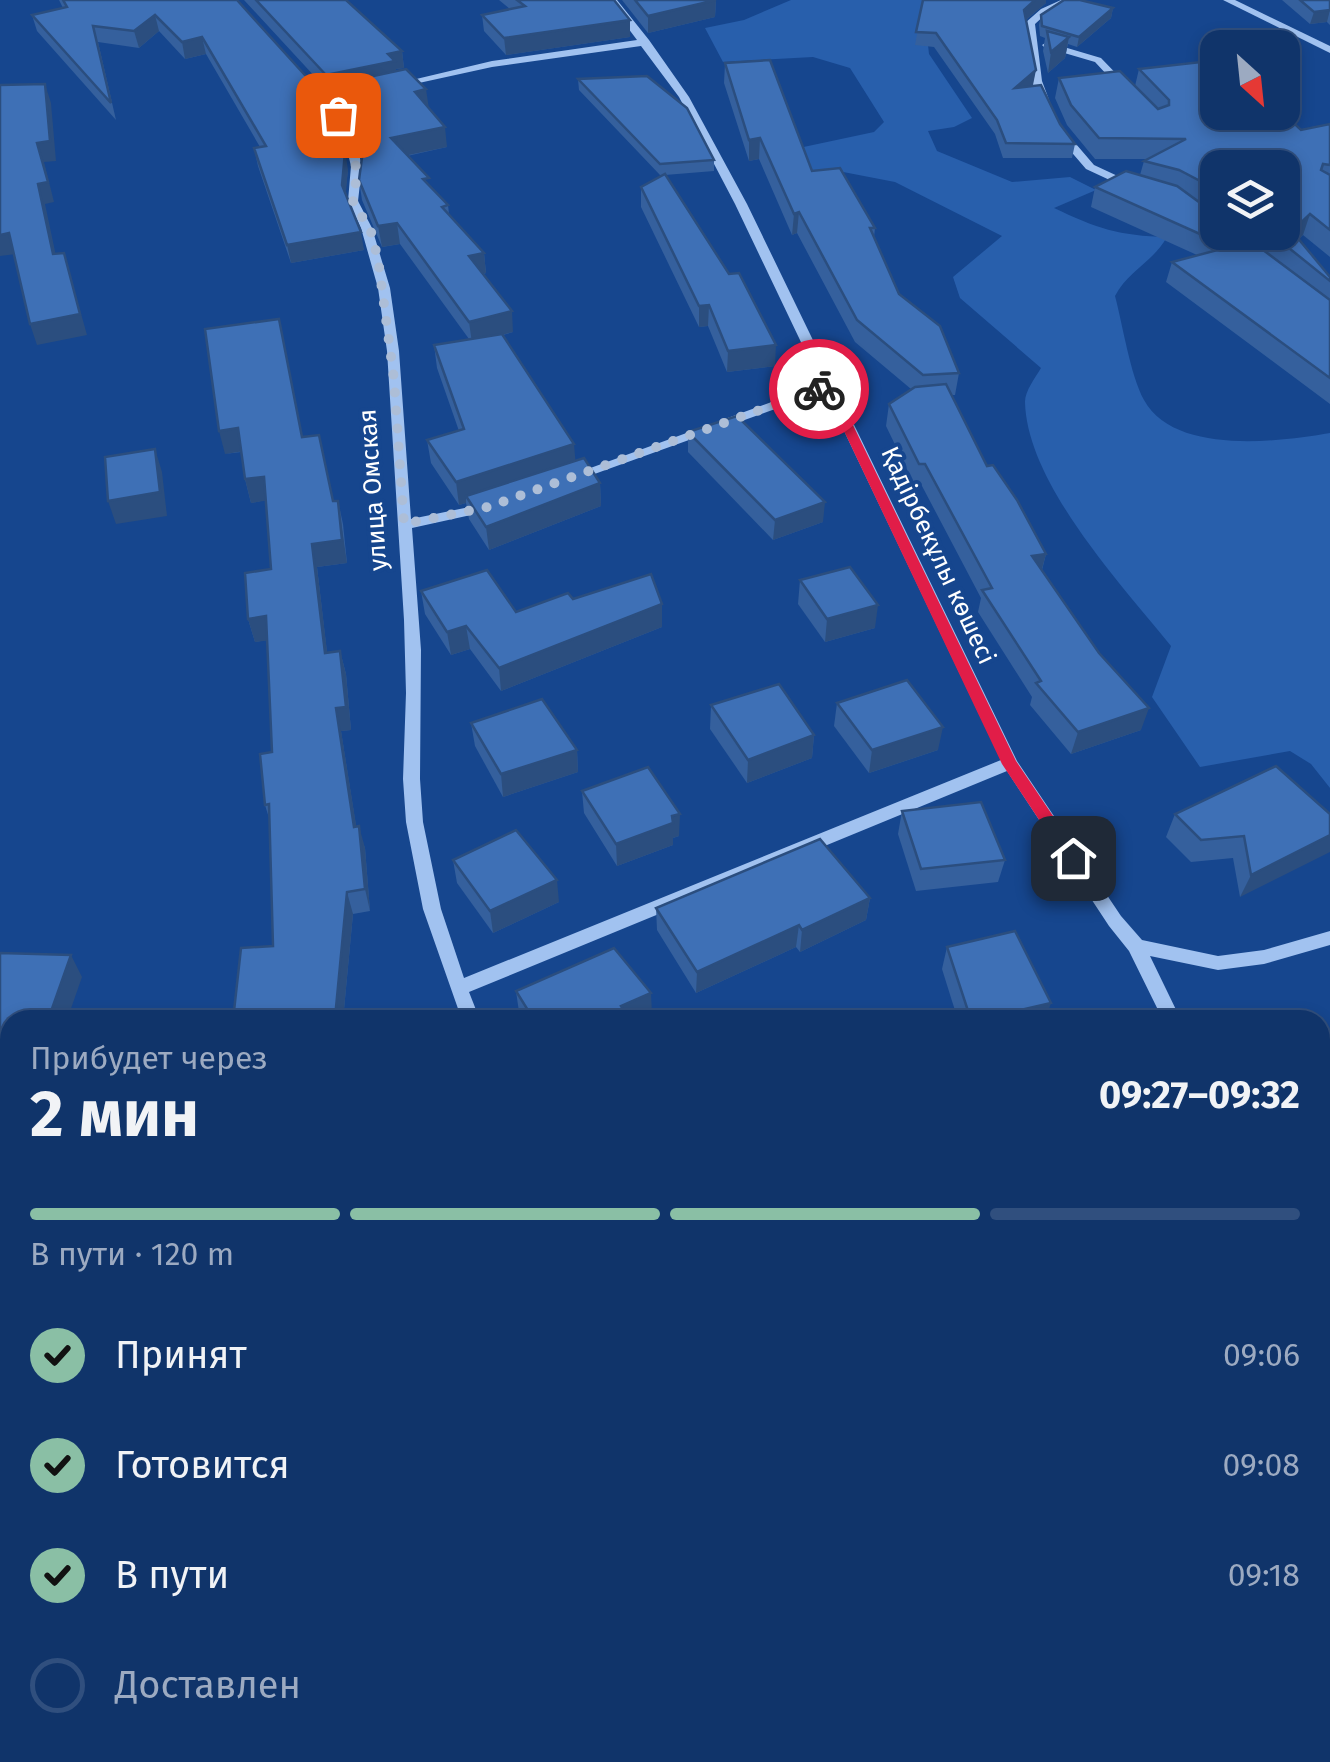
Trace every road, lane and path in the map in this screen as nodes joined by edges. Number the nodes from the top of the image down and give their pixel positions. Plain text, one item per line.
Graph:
1 (612, 0) edge
2 (1070, 0) edge
3 (1228, 0) edge
4 (1032, 41) junction
5 (646, 42) junction
6 (1330, 50) edge
7 (304, 78) edge
8 (376, 89) edge
9 (1131, 94) edge
10 (341, 96) edge
11 (324, 100) junction
12 (1150, 192) edge
13 (828, 386) junction
14 (560, 482) edge
15 (506, 500) edge
16 (404, 524) junction
17 (1010, 764) junction
18 (1330, 938) edge
19 (1136, 946) junction
20 (458, 988) junction
21 (467, 1010) edge
22 (1167, 1010) edge

1 - 5 street, Қадірбекұлы көшесі
2 - 4 street
3 - 6 street
4 - 9 street
4 - 12 street
5 - 8 street
5 - 13 street, Қадірбекұлы көшесі
7 - 11 street, улица Омская
10 - 11 street
11 - 16 street, улица Омская
13 - 14 street
13 - 17 street, Қадірбекұлы көшесі
15 - 16 street
16 - 20 street, улица Омская
17 - 19 street, Қадірбекұлы көшесі
17 - 20 street
18 - 19 street
19 - 22 street, Қадірбекұлы көшесі
20 - 21 street, улица Омская

